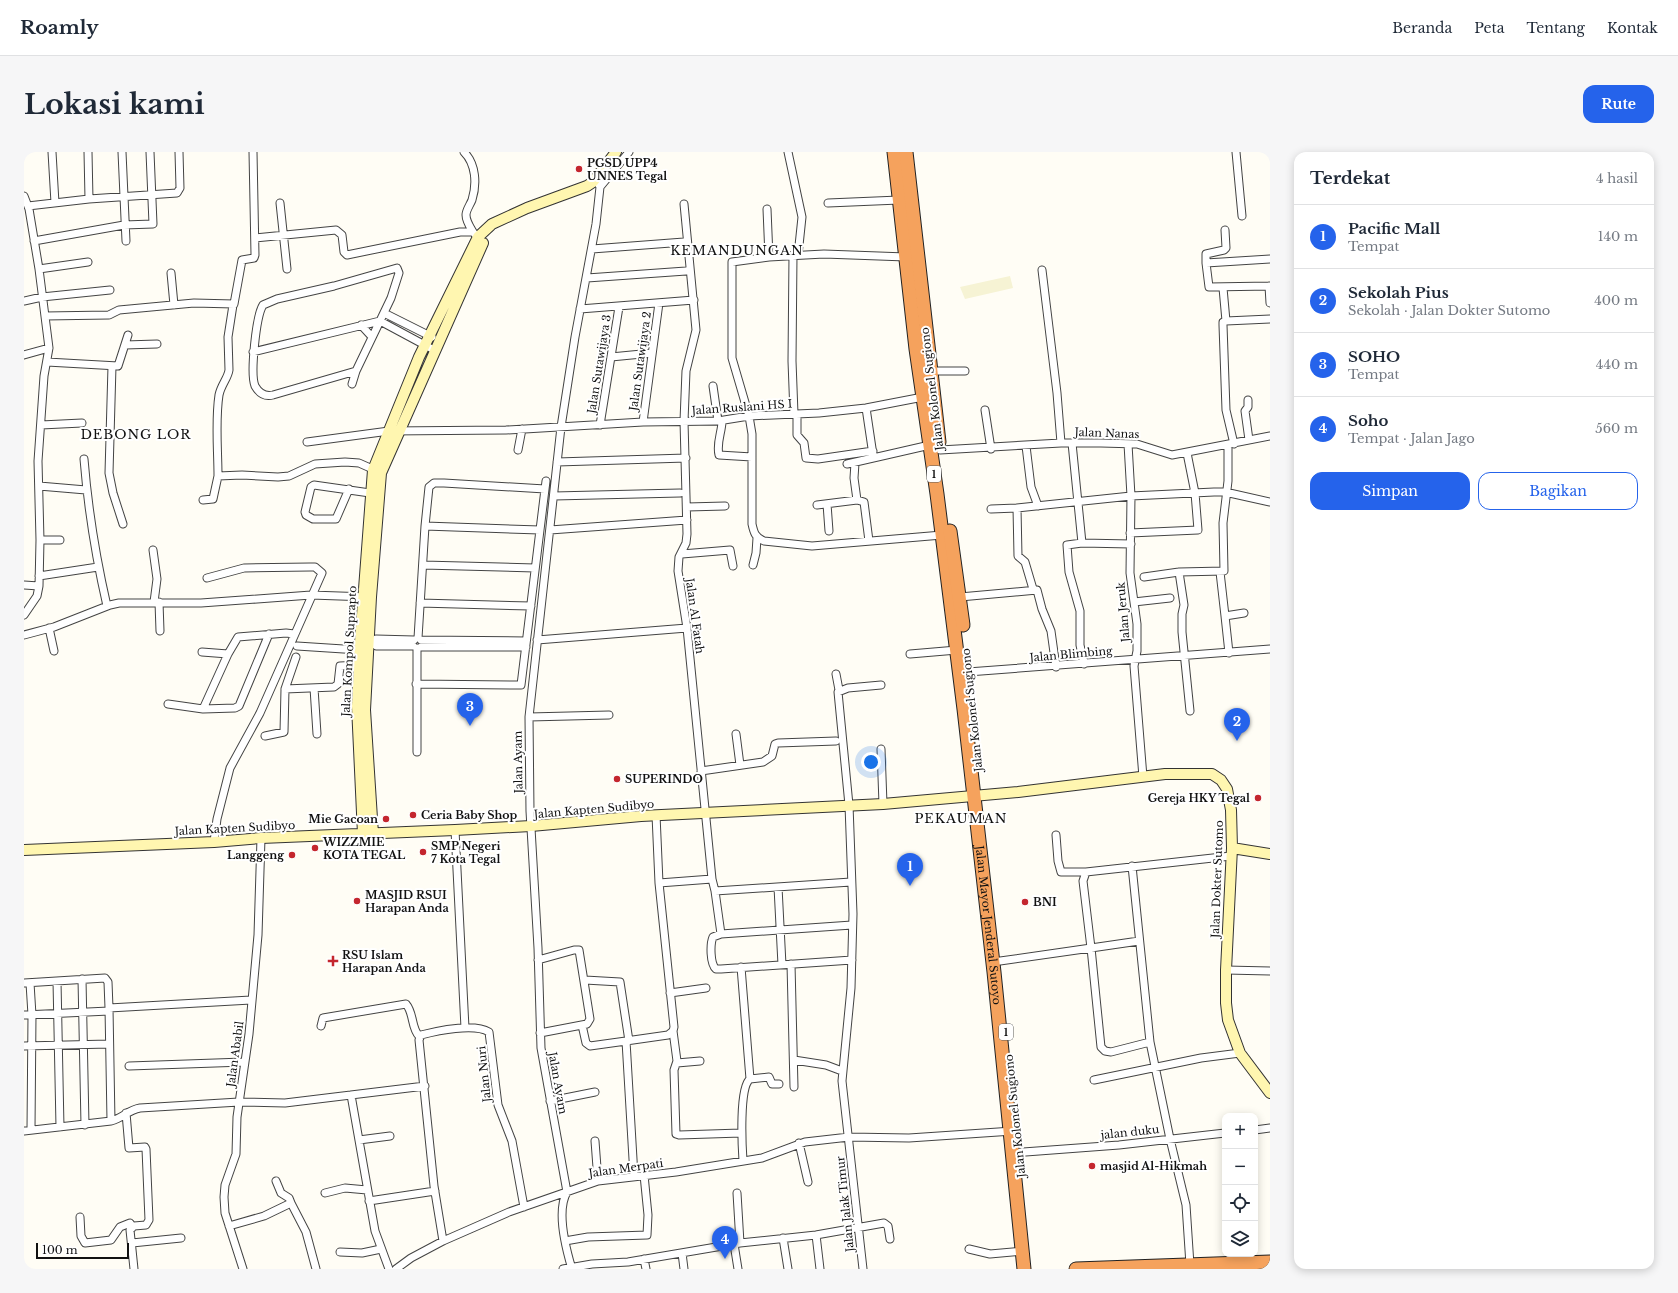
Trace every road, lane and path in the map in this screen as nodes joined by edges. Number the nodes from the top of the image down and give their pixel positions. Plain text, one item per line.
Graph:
1 (52, 152) edge
2 (88, 152) edge
3 (122, 152) edge
4 (150, 152) edge
5 (178, 152) edge
6 (252, 152) edge
7 (464, 152) edge
8 (616, 152) edge
9 (629, 152) edge
10 (788, 152) edge
11 (894, 152) edge
12 (906, 152) edge
13 (1236, 152) edge
14 (473, 155) edge
15 (598, 183) junction
16 (152, 195) junction
17 (24, 196) edge
18 (124, 197) junction
19 (89, 200) junction
20 (899, 200) junction
21 (55, 203) junction
22 (280, 203) dead end
23 (828, 203) dead end
24 (684, 204) dead end
25 (28, 206) junction
26 (767, 209) dead end
27 (1242, 216) dead end
28 (124, 225) junction
29 (908, 228) junction
30 (1225, 230) dead end
31 (284, 236) junction
32 (255, 238) junction
33 (478, 238) junction
34 (34, 241) junction
35 (126, 241) dead end
36 (684, 242) dead end
37 (592, 250) junction
38 (795, 255) junction
39 (769, 257) junction
40 (906, 257) junction
41 (1270, 258) edge
42 (88, 262) dead end
43 (1206, 263) junction
44 (39, 269) junction
45 (287, 269) dead end
46 (1042, 270) dead end
47 (686, 271) dead end
48 (171, 273) dead end
49 (587, 278) junction
50 (1269, 286) edge
51 (1223, 288) junction
52 (110, 290) dead end
53 (42, 297) junction
54 (694, 300) junction
55 (24, 301) edge
56 (659, 303) junction
57 (1270, 303) edge
58 (174, 305) junction
59 (233, 305) junction
60 (620, 307) junction
61 (580, 309) junction
62 (384, 313) junction
63 (45, 316) junction
64 (1270, 319) edge
65 (380, 320) junction
66 (1226, 321) junction
67 (361, 325) junction
68 (128, 335) dead end
69 (372, 337) junction
70 (431, 340) junction
71 (157, 344) dead end
72 (125, 345) junction
73 (49, 348) junction
74 (253, 352) junction
75 (652, 353) junction
76 (24, 355) edge
77 (611, 357) junction
78 (47, 362) junction
79 (112, 366) junction
80 (356, 371) junction
81 (931, 371) junction
82 (965, 371) dead end
83 (352, 384) dead end
84 (713, 386) dead end
85 (923, 397) junction
86 (1248, 400) dead end
87 (866, 408) junction
88 (985, 410) dead end
89 (796, 414) junction
90 (749, 416) junction
91 (684, 421) junction
92 (720, 421) junction
93 (643, 422) junction
94 (82, 423) dead end
95 (600, 425) junction
96 (41, 426) junction
97 (561, 427) junction
98 (522, 429) junction
99 (389, 431) junction
100 (400, 431) junction
101 (1270, 436) edge
102 (1249, 440) junction
103 (307, 442) dead end
104 (1060, 443) junction
105 (1072, 443) junction
106 (1128, 444) junction
107 (1231, 444) junction
108 (1026, 446) junction
109 (935, 448) junction
110 (991, 448) junction
111 (518, 450) dead end
112 (1187, 453) junction
113 (873, 454) junction
114 (752, 457) junction
115 (686, 458) junction
116 (84, 459) dead end
117 (558, 462) junction
118 (855, 463) junction
119 (847, 464) dead end
120 (377, 472) junction
121 (218, 476) junction
122 (546, 481) dead end
123 (39, 486) junction
124 (545, 488) junction
125 (349, 489) junction
126 (86, 490) junction
127 (1225, 492) junction
128 (370, 493) junction
129 (680, 493) dead end
130 (1195, 493) junction
131 (554, 496) junction
132 (1131, 496) junction
133 (202, 500) dead end
134 (857, 500) junction
135 (1078, 501) junction
136 (1270, 502) edge
137 (827, 504) junction
138 (817, 505) dead end
139 (725, 506) dead end
140 (1038, 506) junction
141 (687, 507) junction
142 (1017, 508) junction
143 (991, 509) dead end
144 (685, 520) junction
145 (123, 524) dead end
146 (425, 526) junction
147 (540, 530) junction
148 (553, 530) junction
149 (828, 531) dead end
150 (1130, 533) junction
151 (942, 535) junction
152 (757, 538) junction
153 (40, 540) junction
154 (60, 540) dead end
155 (870, 541) junction
156 (1082, 543) junction
157 (1131, 544) junction
158 (153, 550) dead end
159 (682, 554) junction
160 (423, 565) junction
161 (732, 566) dead end
162 (753, 566) dead end
163 (98, 567) junction
164 (536, 568) junction
165 (1179, 572) junction
166 (1220, 572) junction
167 (39, 576) junction
168 (1144, 577) dead end
169 (207, 578) dead end
170 (24, 585) edge
171 (39, 586) junction
172 (1033, 589) junction
173 (311, 595) junction
174 (367, 597) junction
175 (960, 597) junction
176 (1170, 598) dead end
177 (156, 602) junction
178 (1134, 602) junction
179 (420, 603) junction
180 (107, 606) junction
181 (531, 606) junction
182 (1244, 613) dead end
183 (24, 615) edge
184 (1225, 616) junction
185 (49, 628) junction
186 (687, 628) junction
187 (160, 631) dead end
188 (24, 634) edge
189 (269, 634) junction
190 (291, 634) junction
191 (537, 640) junction
192 (417, 643) junction
193 (365, 644) junction
194 (526, 644) junction
195 (297, 646) dead end
196 (1270, 649) edge
197 (957, 650) junction
198 (54, 651) dead end
199 (202, 652) dead end
200 (1229, 653) junction
201 (228, 654) junction
202 (910, 654) dead end
203 (1184, 655) junction
204 (296, 657) dead end
205 (1135, 660) junction
206 (1084, 664) junction
207 (359, 665) junction
208 (1056, 667) junction
209 (968, 672) junction
210 (836, 674) dead end
211 (416, 684) junction
212 (881, 686) dead end
213 (314, 688) junction
214 (285, 689) junction
215 (838, 690) junction
216 (168, 704) dead end
217 (203, 708) junction
218 (1190, 711) dead end
219 (609, 715) dead end
220 (529, 717) junction
221 (317, 734) dead end
222 (736, 734) dead end
223 (265, 736) dead end
224 (836, 741) dead end
225 (881, 749) dead end
226 (417, 752) dead end
227 (364, 758) junction
228 (740, 765) junction
229 (701, 771) junction
230 (1143, 777) junction
231 (978, 796) junction
232 (883, 804) junction
233 (849, 805) junction
234 (706, 814) junction
235 (656, 815) junction
236 (531, 826) junction
237 (455, 830) junction
238 (368, 834) junction
239 (1056, 834) dead end
240 (261, 838) junction
241 (214, 842) junction
242 (24, 850) edge
243 (1231, 852) junction
244 (1270, 854) edge
245 (1132, 866) junction
246 (1086, 872) junction
247 (712, 879) junction
248 (851, 882) junction
249 (659, 883) junction
250 (778, 887) junction
251 (715, 891) junction
252 (852, 925) junction
253 (781, 931) junction
254 (721, 934) junction
255 (1139, 941) junction
256 (1091, 948) junction
257 (538, 960) junction
258 (852, 960) junction
259 (996, 962) junction
260 (790, 964) junction
261 (782, 965) junction
262 (741, 967) junction
263 (1226, 970) junction
264 (1270, 972) edge
265 (82, 980) junction
266 (585, 980) junction
267 (57, 981) junction
268 (27, 983) edge
269 (706, 988) dead end
270 (670, 993) junction
271 (251, 1000) junction
272 (109, 1010) junction
273 (82, 1012) junction
274 (58, 1013) junction
275 (24, 1015) edge
276 (32, 1015) junction
277 (582, 1025) junction
278 (321, 1026) dead end
279 (465, 1028) junction
280 (673, 1032) junction
281 (540, 1033) junction
282 (419, 1036) junction
283 (628, 1041) junction
284 (1150, 1042) junction
285 (110, 1044) junction
286 (28, 1046) edge
287 (59, 1046) junction
288 (83, 1046) junction
289 (1240, 1053) junction
290 (794, 1060) junction
291 (700, 1061) dead end
292 (244, 1062) junction
293 (677, 1063) junction
294 (129, 1066) dead end
295 (1155, 1067) junction
296 (842, 1071) junction
297 (750, 1078) junction
298 (1094, 1080) dead end
299 (779, 1084) dead end
300 (425, 1086) junction
301 (794, 1087) dead end
302 (595, 1092) dead end
303 (1270, 1093) edge
304 (351, 1095) junction
305 (550, 1101) junction
306 (239, 1102) junction
307 (126, 1113) junction
308 (111, 1121) junction
309 (85, 1125) junction
310 (60, 1127) junction
311 (1270, 1128) edge
312 (1258, 1130) edge
313 (28, 1131) edge
314 (1013, 1132) junction
315 (741, 1133) junction
316 (1222, 1133) edge
317 (390, 1136) dead end
318 (849, 1137) junction
319 (1170, 1139) junction
320 (359, 1140) junction
321 (595, 1141) dead end
322 (800, 1143) junction
323 (1015, 1152) junction
324 (743, 1161) junction
325 (644, 1175) junction
326 (634, 1176) junction
327 (276, 1180) dead end
328 (598, 1181) junction
329 (808, 1182) dead end
330 (367, 1190) junction
331 (435, 1191) junction
332 (567, 1192) junction
333 (325, 1193) dead end
334 (737, 1193) dead end
335 (370, 1201) junction
336 (292, 1203) junction
337 (524, 1207) junction
338 (80, 1217) dead end
339 (229, 1226) junction
340 (133, 1227) junction
341 (858, 1228) junction
342 (816, 1235) junction
343 (181, 1238) dead end
344 (783, 1238) junction
345 (890, 1239) dead end
346 (444, 1241) junction
347 (565, 1241) junction
348 (132, 1243) junction
349 (737, 1244) junction
350 (969, 1248) dead end
351 (381, 1249) junction
352 (1025, 1251) junction
353 (340, 1252) dead end
354 (682, 1253) junction
355 (644, 1259) junction
356 (1190, 1265) junction
357 (1269, 1265) edge
358 (610, 1266) edge
359 (1234, 1266) edge
360 (571, 1268) edge
361 (1175, 1268) edge
362 (134, 1269) edge
363 (243, 1269) edge
364 (316, 1269) edge
365 (389, 1269) edge
366 (396, 1269) edge
367 (563, 1269) edge
368 (646, 1269) edge
369 (684, 1269) edge
370 (738, 1269) edge
371 (788, 1269) edge
372 (820, 1269) edge
373 (863, 1269) edge
374 (1024, 1269) edge
375 (1030, 1269) edge
376 (1076, 1269) edge
377 (1093, 1269) edge

1 - 21 street
2 - 19 street
3 - 18 street
4 - 16 street
5 - 16 street
6 - 32 street
7 - 14 street
8 - 15 main road
9 - 15 street
10 - 38 street
11 - 20 highway, Jalan Kolonel Sugiono / 1
12 - 29 highway, Jalan Kolonel Sugiono / 1
13 - 27 street
14 - 33 street
15 - 33 main road
15 - 37 street, Jalan Ayam
16 - 18 street
16 - 28 street
17 - 25 street
18 - 19 street
18 - 28 street
19 - 21 street
20 - 23 street
20 - 29 highway, Jalan Kolonel Sugiono / 1
21 - 25 street
22 - 31 street
24 - 54 street, Jalan Al Fatah
25 - 34 street
26 - 39 street
28 - 34 street
28 - 35 street
29 - 40 highway, Jalan Kolonel Sugiono / 1
29 - 81 highway, Jalan Kolonel Sugiono / 1
30 - 43 street
31 - 32 street
31 - 33 street
31 - 45 street
32 - 59 street
33 - 70 main road
34 - 44 street
36 - 37 street
37 - 49 street, Jalan Ayam
38 - 39 street
38 - 40 street
38 - 89 street
39 - 90 street
40 - 85 highway, Jalan Kolonel Sugiono / 1
41 - 43 street
42 - 44 street
43 - 51 street
44 - 53 street
46 - 104 street
47 - 49 street
48 - 58 street
49 - 61 street, Jalan Ayam
50 - 51 street
50 - 57 street
51 - 66 street
52 - 53 street
53 - 55 street
53 - 63 street
54 - 56 street
54 - 91 street, Jalan Al Fatah
56 - 60 street
56 - 75 street, Jalan Sutawijaya 2
58 - 59 street
58 - 63 street
59 - 121 street
60 - 61 street
60 - 77 street, Jalan Sutawijaya 3
61 - 97 street, Jalan Ayam
62 - 65 street
62 - 70 street
62 - 74 street
63 - 73 street
64 - 66 street
65 - 67 street
65 - 69 street
65 - 70 street
66 - 107 street
67 - 69 street
67 - 74 street
68 - 72 street
69 - 80 street
70 - 99 main road
70 - 100 main road
71 - 72 street
72 - 79 street
73 - 76 street
73 - 78 street
74 - 80 street
75 - 77 street
75 - 93 street, Jalan Sutawijaya 2
77 - 95 street, Jalan Sutawijaya 3
78 - 79 street
78 - 96 street
79 - 145 street
80 - 83 street
81 - 82 street
81 - 109 highway, Jalan Kolonel Sugiono / 1
84 - 92 street
85 - 87 street, Jalan Ruslani HS I
85 - 109 highway, Jalan Kolonel Sugiono / 1
86 - 102 street
87 - 89 street, Jalan Ruslani HS I
87 - 113 street
88 - 110 street
89 - 90 street, Jalan Ruslani HS I
89 - 113 street
90 - 92 street, Jalan Ruslani HS I
90 - 114 street
91 - 92 street, Jalan Ruslani HS I
91 - 93 street, Jalan Ruslani HS I
91 - 115 street, Jalan Al Fatah
92 - 114 street
93 - 95 street, Jalan Ruslani HS I
94 - 96 street
95 - 97 street, Jalan Ruslani HS I
96 - 123 street
97 - 98 street, Jalan Ruslani HS I
97 - 117 street, Jalan Ayam
98 - 100 street, Jalan Ruslani HS I
98 - 111 street
99 - 100 street, Jalan Ruslani HS I
99 - 103 street, Jalan Ruslani HS I
99 - 120 main road
100 - 120 main road
101 - 102 street, Jalan Nanas
102 - 107 street, Jalan Nanas
104 - 105 street, Jalan Nanas
104 - 108 street, Jalan Nanas
105 - 106 street, Jalan Nanas
105 - 135 street
106 - 112 street, Jalan Nanas
106 - 132 street, Jalan Jeruk
107 - 112 street, Jalan Nanas
107 - 127 street
108 - 110 street, Jalan Nanas
108 - 140 street
109 - 110 street, Jalan Nanas
109 - 113 street, Jalan Nanas
109 - 151 highway, Jalan Kolonel Sugiono / 1
109 - 175 highway, Jalan Kolonel Sugiono / 1
112 - 130 street
113 - 118 street
114 - 152 street
115 - 117 street
115 - 141 street, Jalan Al Fatah
116 - 126 street
117 - 131 street, Jalan Ayam
118 - 119 street
118 - 134 street
120 - 121 street
120 - 128 main road, Jalan Kompol Suprapto
120 - 174 main road, Jalan Kompol Suprapto
121 - 133 street
122 - 124 street
123 - 126 street
123 - 153 street
124 - 146 street
124 - 147 street
125 - 125 street
125 - 128 street
126 - 163 street
127 - 130 street
127 - 136 street
127 - 166 street
128 - 174 main road, Jalan Kompol Suprapto
129 - 131 street
130 - 132 street
130 - 150 street
131 - 148 street, Jalan Ayam
132 - 135 street
132 - 150 street, Jalan Jeruk
134 - 137 street
134 - 155 street
135 - 140 street
135 - 156 street
137 - 138 street
137 - 149 street
139 - 141 street
140 - 142 street
141 - 144 street, Jalan Al Fatah
142 - 143 street
142 - 172 street
144 - 148 street
144 - 159 street, Jalan Al Fatah
146 - 147 street
146 - 160 street
147 - 164 street
148 - 191 street, Jalan Ayam
150 - 157 street, Jalan Jeruk
151 - 155 street
151 - 197 highway, Jalan Kolonel Sugiono / 1
152 - 155 street
152 - 162 street
153 - 154 street
153 - 167 street
156 - 157 street
156 - 206 street
157 - 178 street, Jalan Jeruk
158 - 177 street
159 - 161 street
159 - 186 street, Jalan Al Fatah
160 - 164 street
160 - 179 street
163 - 167 street
163 - 180 street
164 - 181 street
165 - 166 street
165 - 168 street
165 - 203 street
166 - 184 street
167 - 171 street
169 - 173 street
170 - 171 street
171 - 183 street
172 - 175 street
172 - 208 street
173 - 174 street
173 - 177 street
173 - 190 street
174 - 193 main road, Jalan Kompol Suprapto
175 - 209 highway, Jalan Kolonel Sugiono / 1
176 - 178 street
177 - 180 street
177 - 187 street
178 - 205 street, Jalan Jeruk
179 - 181 street
179 - 192 street
180 - 185 street
181 - 194 street
182 - 184 street
184 - 200 street
185 - 188 street
185 - 198 street
186 - 191 street
186 - 229 street, Jalan Al Fatah
189 - 190 street
189 - 201 street
189 - 217 street
190 - 241 street
191 - 220 street, Jalan Ayam
192 - 193 street
192 - 194 street
192 - 211 street
193 - 195 street
193 - 207 main road, Jalan Kompol Suprapto
193 - 227 main road, Jalan Kompol Suprapto
194 - 211 street
196 - 200 street, Jalan Blimbing
197 - 202 street
197 - 231 highway, Jalan Kolonel Sugiono / 1
199 - 201 street
200 - 203 street, Jalan Blimbing
201 - 217 street
203 - 205 street, Jalan Blimbing
203 - 218 street
204 - 214 street
205 - 206 street, Jalan Blimbing
205 - 230 street, Jalan Jeruk
206 - 208 street, Jalan Blimbing
207 - 213 street
207 - 227 main road, Jalan Kompol Suprapto
208 - 209 street, Jalan Blimbing
209 - 231 highway, Jalan Kolonel Sugiono / 1
210 - 215 street, Jalan Jalak Timur
211 - 226 street
212 - 215 street
213 - 214 street
213 - 221 street
214 - 223 street
215 - 233 street, Jalan Jalak Timur
216 - 217 street
219 - 220 street
220 - 236 street, Jalan Ayam
222 - 228 street
224 - 228 street
225 - 232 street
227 - 238 main road, Jalan Kompol Suprapto
228 - 229 street
229 - 234 street, Jalan Al Fatah
230 - 231 main road, Jalan Dokter Sutomo
230 - 243 main road, Jalan Dokter Sutomo
231 - 232 main road, Jalan Kapten Sudibyo
231 - 259 highway, Jalan Mayor Jenderal Sutoyo / 1
232 - 233 main road, Jalan Kapten Sudibyo
233 - 234 main road, Jalan Kapten Sudibyo
233 - 248 street, Jalan Jalak Timur
234 - 235 main road, Jalan Kapten Sudibyo
234 - 247 street, Jalan Al Fatah
235 - 236 main road, Jalan Kapten Sudibyo
235 - 249 street
236 - 237 main road, Jalan Kapten Sudibyo
236 - 257 street, Jalan Ayam
237 - 238 main road, Jalan Kapten Sudibyo
237 - 279 street
238 - 240 main road, Jalan Kapten Sudibyo
239 - 246 street
240 - 241 main road, Jalan Kapten Sudibyo
240 - 271 street, Jalan Ababil
241 - 242 main road, Jalan Kapten Sudibyo
243 - 244 main road
243 - 245 street
243 - 263 main road, Jalan Dokter Sutomo
245 - 246 street
245 - 255 street
246 - 256 street
247 - 249 street
247 - 251 street, Jalan Al Fatah
248 - 250 street
248 - 252 street, Jalan Jalak Timur
249 - 270 street
250 - 251 street
250 - 253 street
251 - 254 street, Jalan Al Fatah
252 - 253 street
252 - 258 street, Jalan Jalak Timur
253 - 254 street
253 - 261 street
254 - 262 street
255 - 256 street
255 - 284 street
256 - 259 street
256 - 284 street
257 - 266 street
257 - 281 street, Jalan Ayam
258 - 260 street
258 - 296 street, Jalan Jalak Timur
259 - 314 highway, Jalan Mayor Jenderal Sutoyo / 1
260 - 261 street
260 - 290 street
261 - 262 street
262 - 297 street
263 - 264 street
263 - 289 main road, Jalan Dokter Sutomo
265 - 267 street
265 - 272 street
265 - 273 street
266 - 277 street
266 - 283 street
267 - 268 street
267 - 274 street
268 - 276 street
269 - 270 street
270 - 280 street
271 - 272 street
271 - 292 street, Jalan Ababil
272 - 273 street
272 - 285 street
273 - 274 street
273 - 288 street
274 - 276 street
274 - 287 street
275 - 276 street
276 - 286 street
277 - 281 street
277 - 283 street
278 - 282 street
279 - 282 street, Jalan Nuri
279 - 337 street, Jalan Nuri
280 - 283 street
280 - 293 street
281 - 305 street, Jalan Ayam
282 - 300 street
283 - 326 street
284 - 295 street
285 - 288 street
285 - 308 street
286 - 287 street
286 - 313 street
287 - 288 street
287 - 310 street
288 - 309 street
289 - 295 street
289 - 303 main road, Jalan Dokter Sutomo
290 - 296 street
290 - 301 street
291 - 293 street
292 - 294 street
292 - 306 street, Jalan Ababil
293 - 315 street
295 - 298 street
295 - 319 street
296 - 318 street, Jalan Jalak Timur
297 - 299 street
297 - 315 street
300 - 304 street
300 - 331 street
302 - 305 street
304 - 306 street
304 - 320 street
305 - 332 street, Jalan Ayam
306 - 307 street
306 - 339 street, Jalan Ababil
307 - 308 street
307 - 340 street
308 - 309 street
309 - 310 street
310 - 313 street
311 - 312 street
314 - 318 street, Jalan Merpati
314 - 323 highway, Jalan Mayor Jenderal Sutoyo / 1
315 - 324 street
316 - 319 street, jalan duku
317 - 320 street
318 - 322 street, Jalan Merpati
318 - 341 street, Jalan Jalak Timur
319 - 323 street, jalan duku
319 - 356 street
320 - 330 street
321 - 328 street
322 - 324 street, Jalan Merpati
322 - 329 street
323 - 352 highway, Jalan Mayor Jenderal Sutoyo / 1
324 - 325 street, Jalan Merpati
325 - 326 street, Jalan Merpati
325 - 347 street
326 - 328 street, Jalan Merpati
327 - 336 street
328 - 332 street, Jalan Merpati
330 - 333 street
330 - 335 street
331 - 335 street
331 - 346 street
332 - 337 street, Jalan Merpati
332 - 347 street
334 - 349 street
335 - 351 street
336 - 339 street
336 - 364 street
337 - 346 street, Jalan Merpati
338 - 340 street
339 - 363 street, Jalan Ababil
340 - 348 street
341 - 342 street
341 - 345 street
341 - 373 street, Jalan Jalak Timur
342 - 344 street
342 - 372 street
343 - 348 street
344 - 349 street
344 - 371 street
346 - 366 street, Jalan Merpati
347 - 360 street
348 - 362 street
349 - 354 street
349 - 370 street
350 - 352 street
351 - 353 street
351 - 365 street
352 - 374 highway, Jalan Mayor Jenderal Sutoyo / 1
352 - 375 highway, 1
354 - 355 street
354 - 369 street
355 - 358 street
355 - 368 street
356 - 359 highway
356 - 361 highway
357 - 359 highway
358 - 360 street
360 - 367 street
361 - 377 highway
376 - 377 highway

